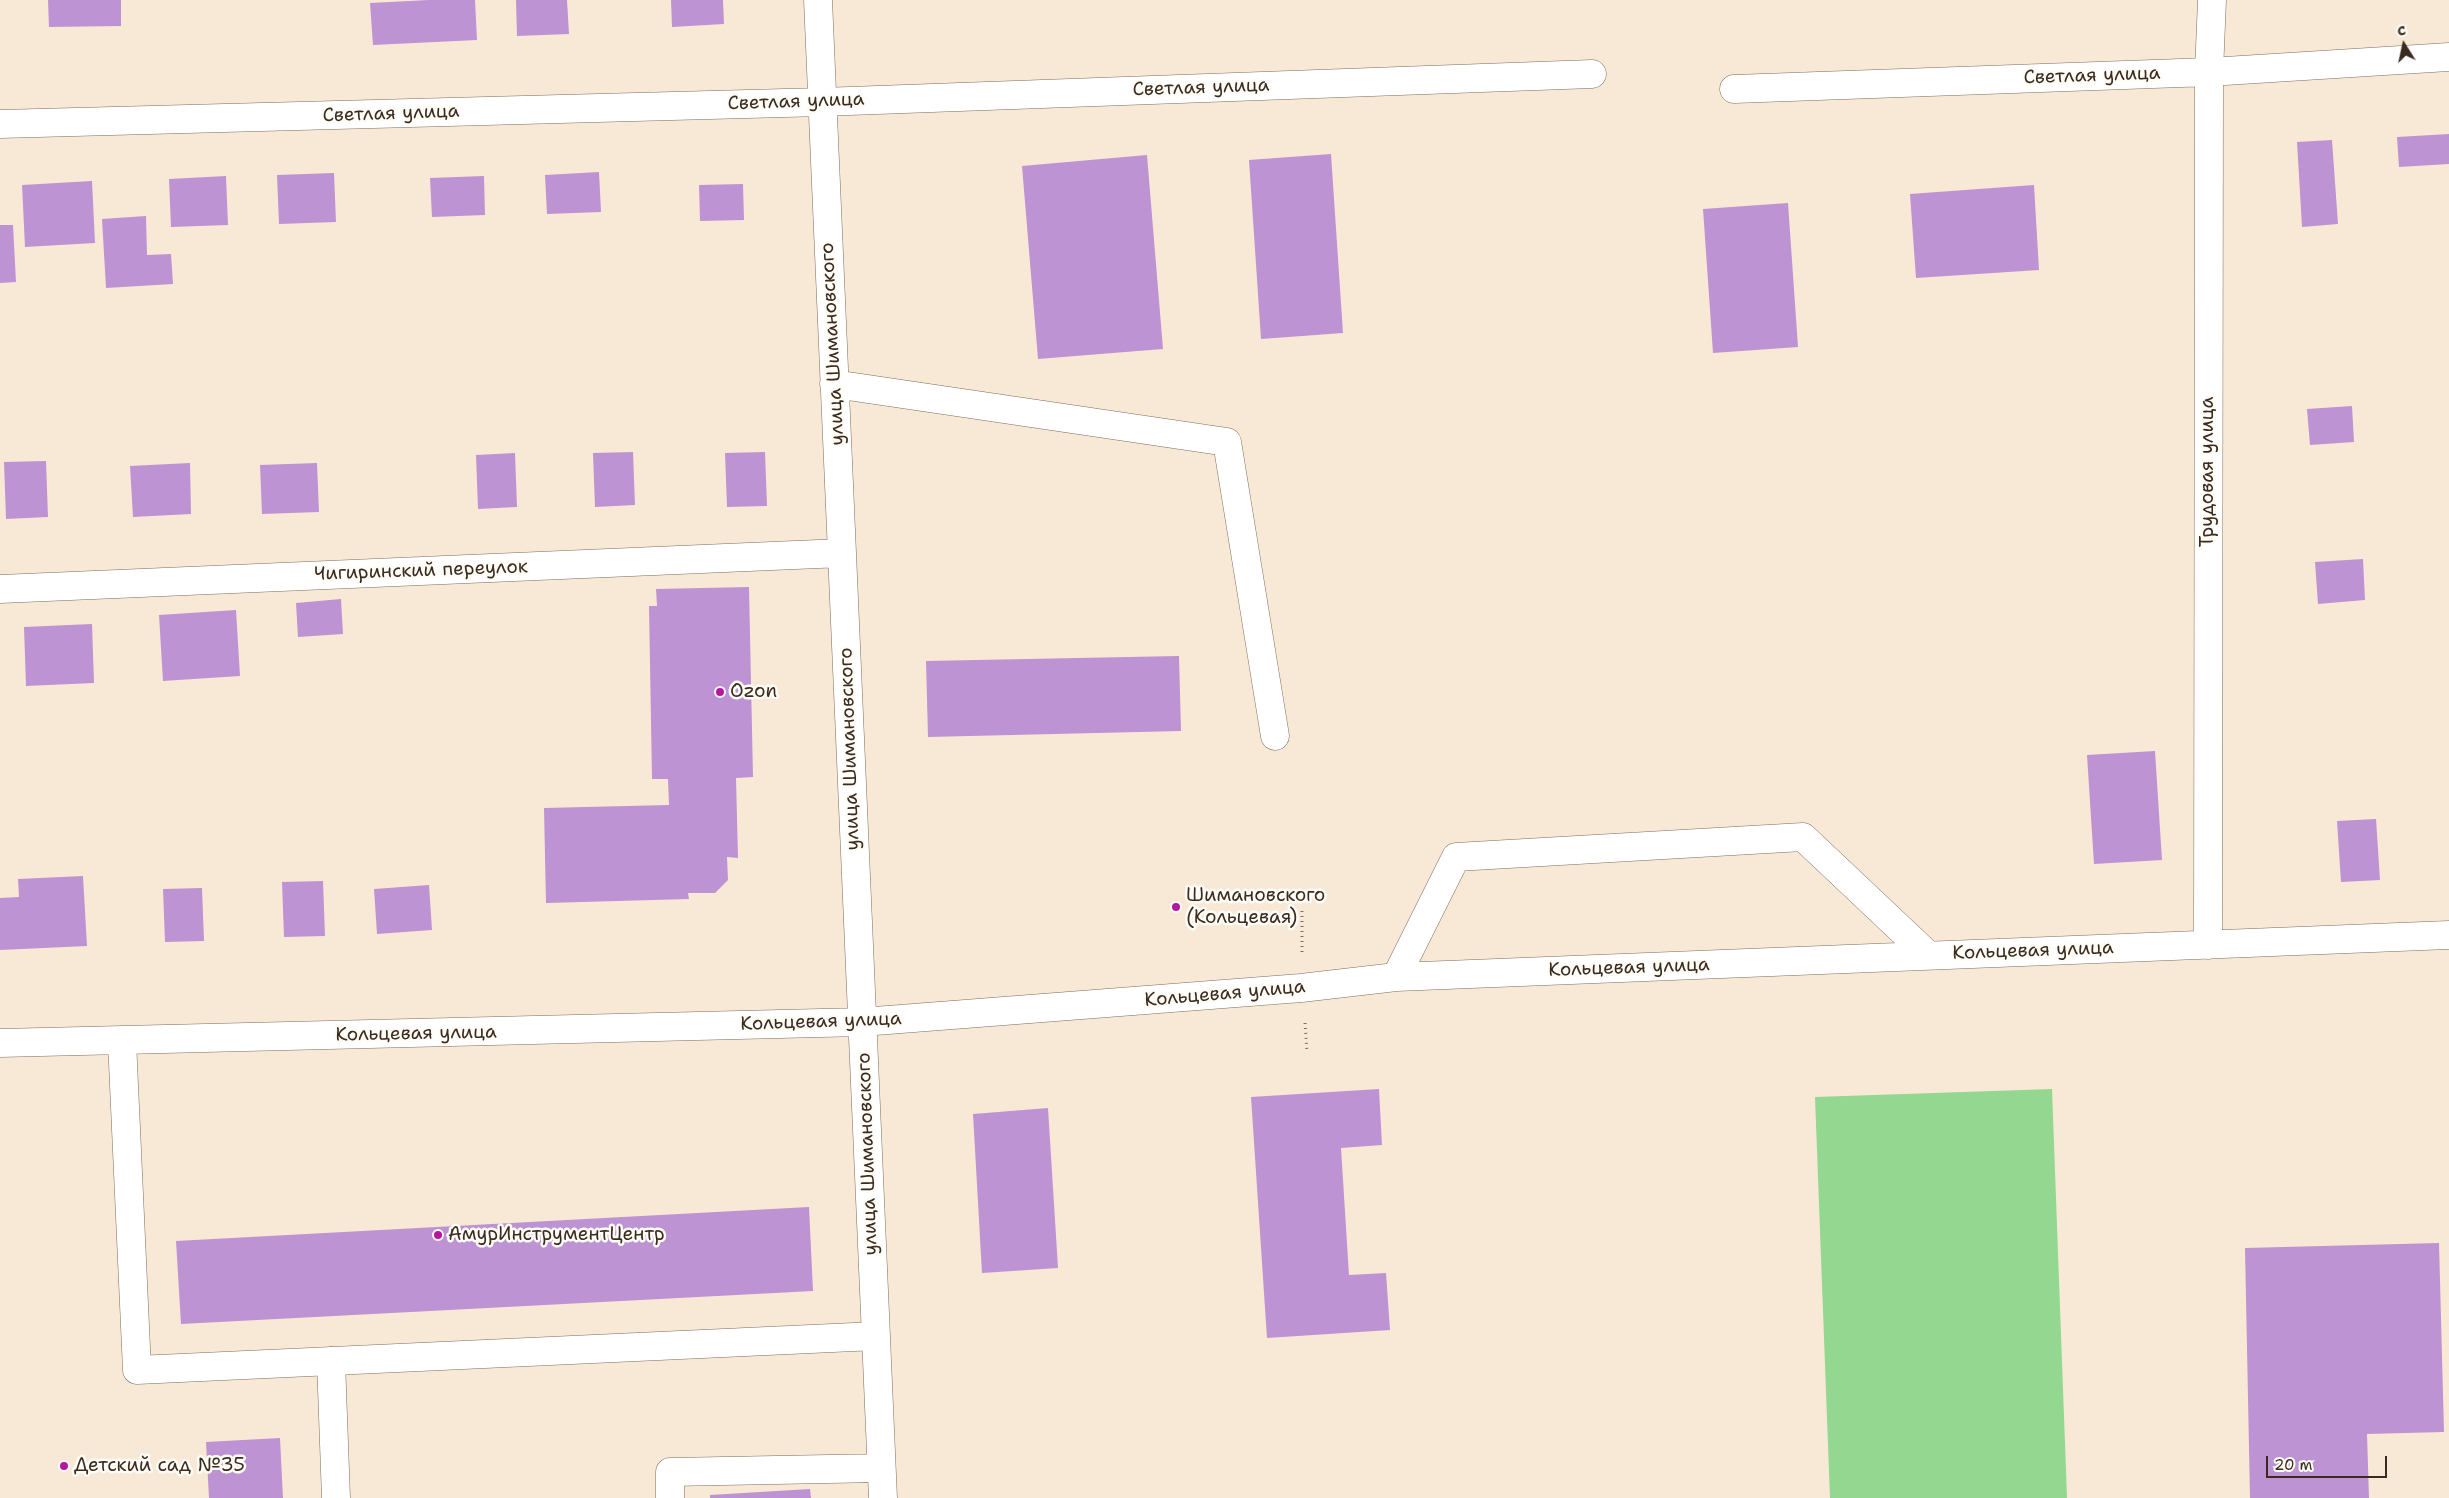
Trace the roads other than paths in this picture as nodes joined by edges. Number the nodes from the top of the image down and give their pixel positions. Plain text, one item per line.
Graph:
1 (818, 0) edge
2 (2212, 0) edge
3 (2449, 57) edge
4 (2209, 72) junction
5 (1592, 74) dead end
6 (1734, 89) dead end
7 (822, 102) junction
8 (0, 124) edge
9 (834, 384) junction
10 (842, 553) junction
11 (0, 589) edge
12 (1275, 736) dead end
13 (2449, 935) edge
14 (2208, 944) junction
15 (1928, 955) junction
16 (1396, 977) junction
17 (862, 1022) junction
18 (122, 1041) junction
19 (0, 1043) edge
20 (876, 1336) junction
21 (331, 1361) junction
22 (881, 1468) junction
23 (336, 1498) edge
24 (670, 1498) edge
25 (882, 1498) edge

1 - 7 street, улица Шимановского
2 - 4 street, Трудовая улица
3 - 4 street, Светлая улица
4 - 6 street, Светлая улица
4 - 14 street, Трудовая улица
5 - 7 street, Светлая улица
7 - 8 street, Светлая улица
7 - 9 street, улица Шимановского
9 - 10 street, улица Шимановского
9 - 12 street
10 - 11 street, Чигиринский переулок
10 - 17 street, улица Шимановского
13 - 14 street, Кольцевая улица
14 - 15 street, Кольцевая улица
15 - 16 street, Кольцевая улица
15 - 16 street
16 - 17 street, Кольцевая улица
17 - 18 street, Кольцевая улица
17 - 20 street, улица Шимановского
18 - 19 street, Кольцевая улица
18 - 21 street
20 - 21 street
20 - 22 street, улица Шимановского
21 - 23 street
22 - 24 street
22 - 25 street, улица Шимановского

